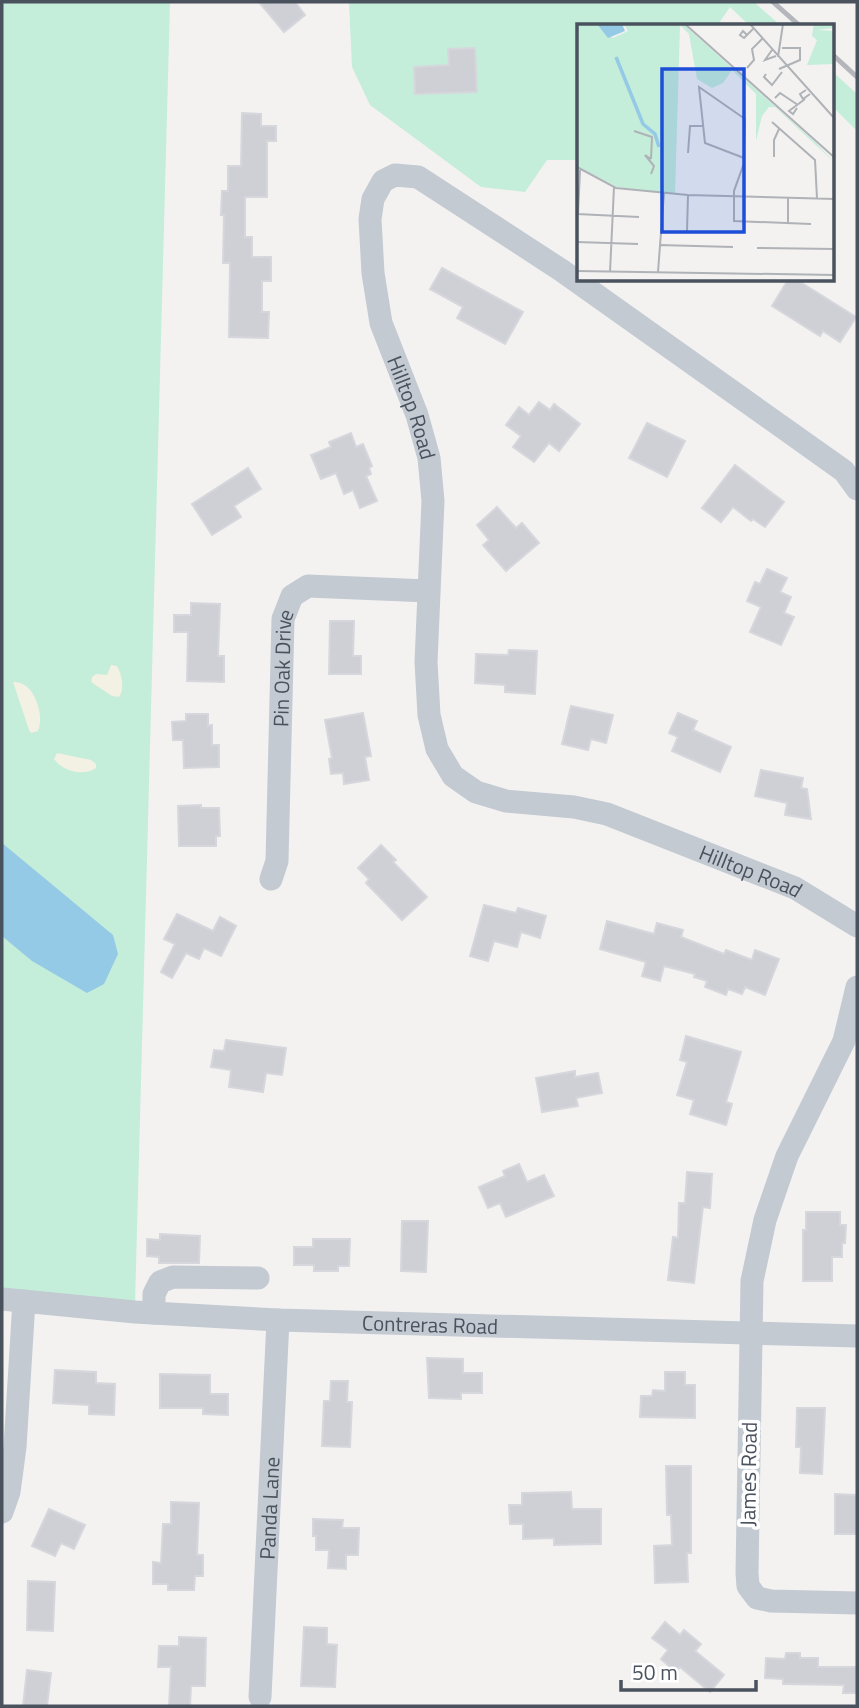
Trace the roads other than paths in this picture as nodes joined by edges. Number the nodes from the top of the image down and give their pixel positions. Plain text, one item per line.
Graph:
1 (577, 281) edge
2 (578, 282) edge
3 (857, 489) edge
4 (428, 591) junction
5 (271, 879) dead end
6 (857, 926) edge
7 (857, 987) edge
8 (258, 1278) dead end
9 (13, 1300) edge
10 (154, 1313) junction
11 (278, 1320) junction
12 (751, 1333) junction
13 (857, 1336) edge
14 (2, 1512) edge
15 (857, 1603) edge
16 (260, 1696) dead end

1 - 4 street, Hilltop Road
2 - 3 street, Hilltop Road
4 - 5 street, Pin Oak Drive
4 - 6 street, Hilltop Road
7 - 12 street
8 - 10 street
9 - 10 street, Contreras Road
9 - 14 street
10 - 11 street, Contreras Road
11 - 12 street, Contreras Road
11 - 16 street, Panda Lane
12 - 13 street, Contreras Road
12 - 15 street, James Road

